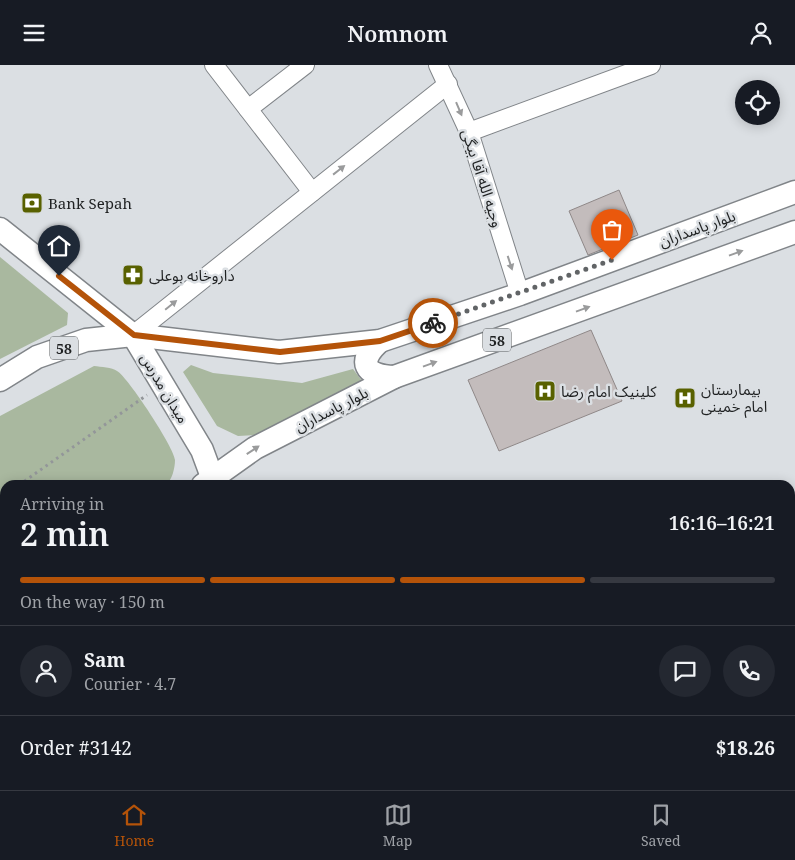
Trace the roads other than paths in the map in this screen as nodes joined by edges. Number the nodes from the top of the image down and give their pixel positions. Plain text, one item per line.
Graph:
1 (214, 65) edge
2 (305, 65) edge
3 (438, 65) edge
4 (651, 65) edge
5 (448, 84) junction
6 (248, 109) junction
7 (469, 132) junction
8 (312, 192) junction
9 (795, 192) edge
10 (0, 229) edge
11 (795, 232) edge
12 (520, 294) junction
13 (134, 335) junction
14 (380, 341) junction
15 (394, 377) junction
16 (0, 380) edge
17 (213, 480) edge
18 (218, 480) edge

1 - 6 street
2 - 6 street
3 - 5 street, وجیه الله آقا بیگی
4 - 7 street
5 -> 7 street, وجیه الله آقا بیگی
8 -> 5 street
6 - 8 street
7 -> 12 street, وجیه الله آقا بیگی
13 -> 8 street
9 - 12 main road, بلوار پاسداران / 58
10 - 13 main road
15 -> 11 main road, بلوار پاسداران / 58
12 - 14 main road, بلوار پاسداران / 58
13 - 14 main road, بلوار پاسداران / 58
13 - 16 main road, میدان مدرس / 58
13 - 17 main road, میدان مدرس / 58
14 - 15 main road
18 -> 15 main road, بلوار پاسداران / 58

